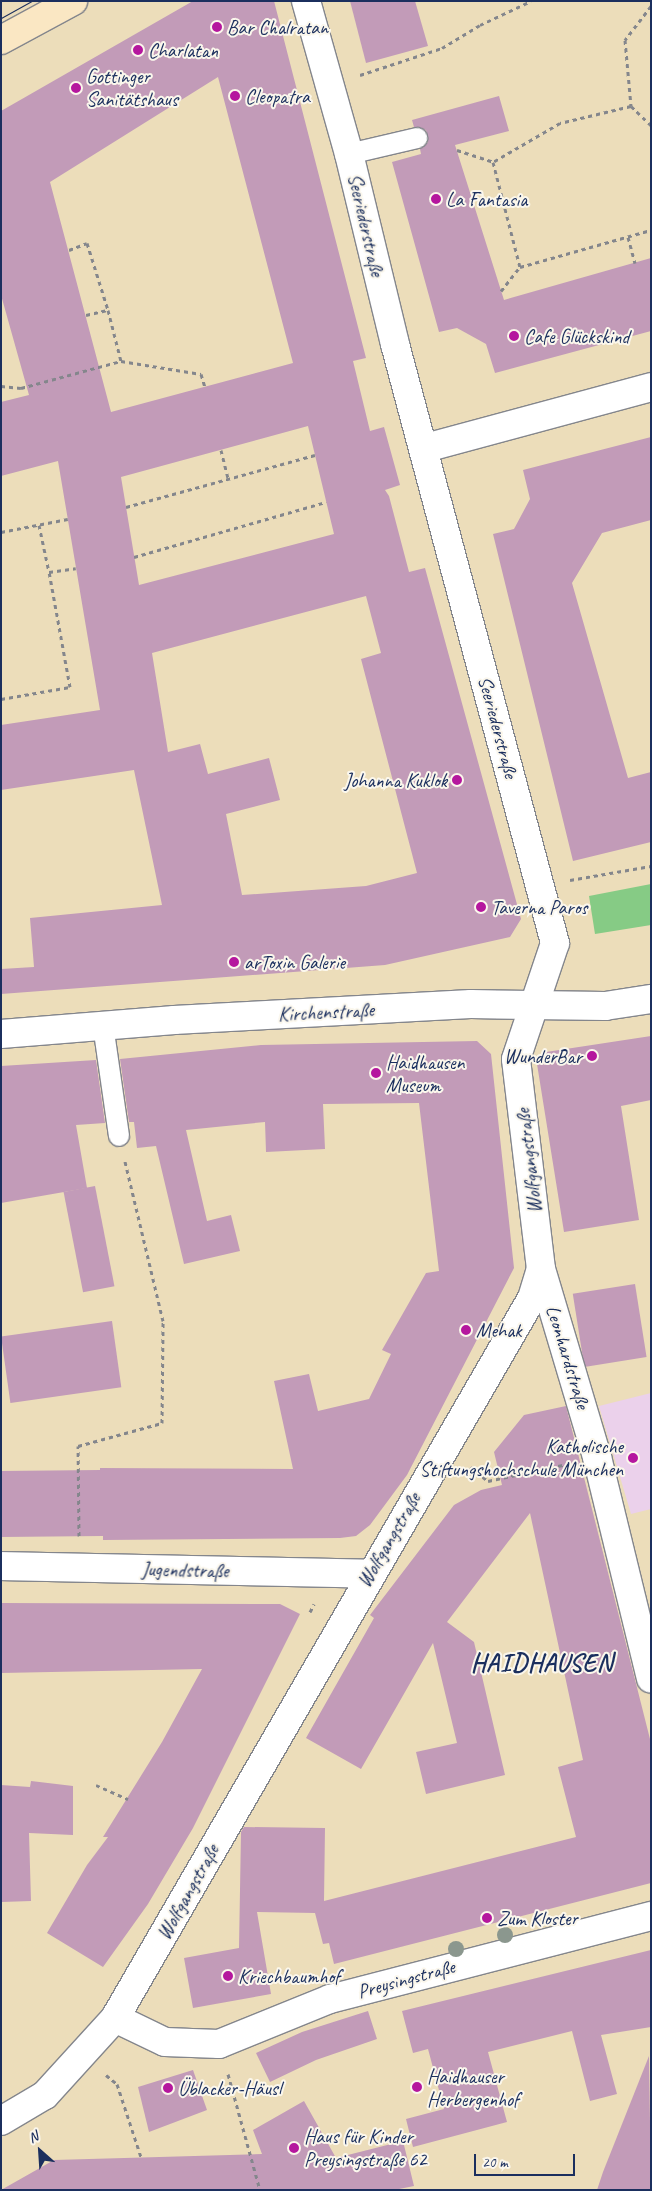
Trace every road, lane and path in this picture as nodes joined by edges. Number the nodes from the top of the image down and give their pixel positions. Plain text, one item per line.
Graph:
1 (72, 1) edge
2 (306, 1) edge
3 (531, 1) edge
4 (651, 6) edge
5 (1, 40) edge
6 (396, 65) dead end
7 (631, 106) junction
8 (651, 125) edge
9 (417, 138) dead end
10 (457, 150) dead end
11 (349, 154) junction
12 (493, 162) junction
13 (651, 230) edge
14 (628, 237) junction
15 (68, 250) dead end
16 (635, 263) dead end
17 (520, 267) junction
18 (501, 291) dead end
19 (108, 310) junction
20 (86, 315) dead end
21 (121, 361) junction
22 (1, 386) edge
23 (205, 387) dead end
24 (651, 387) edge
25 (425, 448) junction
26 (221, 450) dead end
27 (315, 455) dead end
28 (228, 479) junction
29 (326, 502) dead end
30 (126, 507) dead end
31 (68, 518) dead end
32 (39, 525) junction
33 (1, 532) edge
34 (134, 557) dead end
35 (76, 568) dead end
36 (49, 572) junction
37 (1, 699) edge
38 (651, 866) edge
39 (570, 880) dead end
40 (651, 999) edge
41 (534, 1005) junction
42 (103, 1025) junction
43 (1, 1034) edge
44 (119, 1136) joint
45 (541, 1269) junction
46 (444, 1447) junction
47 (597, 1457) junction
48 (79, 1547) dead end
49 (1, 1566) edge
50 (370, 1574) junction
51 (651, 1678) edge
52 (96, 1785) dead end
53 (128, 1799) dead end
54 (651, 1916) edge
55 (115, 2018) junction
56 (219, 2044) junction
57 (117, 2084) dead end
58 (1, 2121) edge
59 (141, 2157) dead end
60 (260, 2190) edge

1 - 5 main road
2 - 11 street, Seeriederstraße
3 - 6 path
4 - 7 path
7 - 8 path
7 - 12 path
9 - 11 lane
10 - 12 path
11 - 25 street, Seeriederstraße
12 - 17 path
13 - 14 path
14 - 16 path
14 - 17 path
15 - 19 path
17 - 18 path
19 - 20 path
19 - 21 path
21 - 22 path
21 - 23 path
24 - 25 street
25 - 41 street, Seeriederstraße
26 - 28 path
27 - 28 path
28 - 30 path
29 - 34 path
31 - 32 path
32 - 33 path
32 - 36 path
35 - 36 path
36 - 37 path
38 - 39 path
40 - 41 street, Kirchenstraße
41 - 42 street, Kirchenstraße
41 - 45 street, Wolfgangstraße
42 - 43 street, Kirchenstraße
42 - 44 lane
44 - 48 path
45 - 46 street, Wolfgangstraße
45 - 47 street, Leonhardstraße
46 - 47 path
46 - 50 street, Wolfgangstraße
47 - 51 street, Leonhardstraße
49 - 50 street, Jugendstraße
50 - 55 street, Wolfgangstraße
52 - 53 path
54 - 56 street, Preysingstraße
55 - 56 street, Preysingstraße
55 - 58 street
56 - 60 path
57 - 59 path

